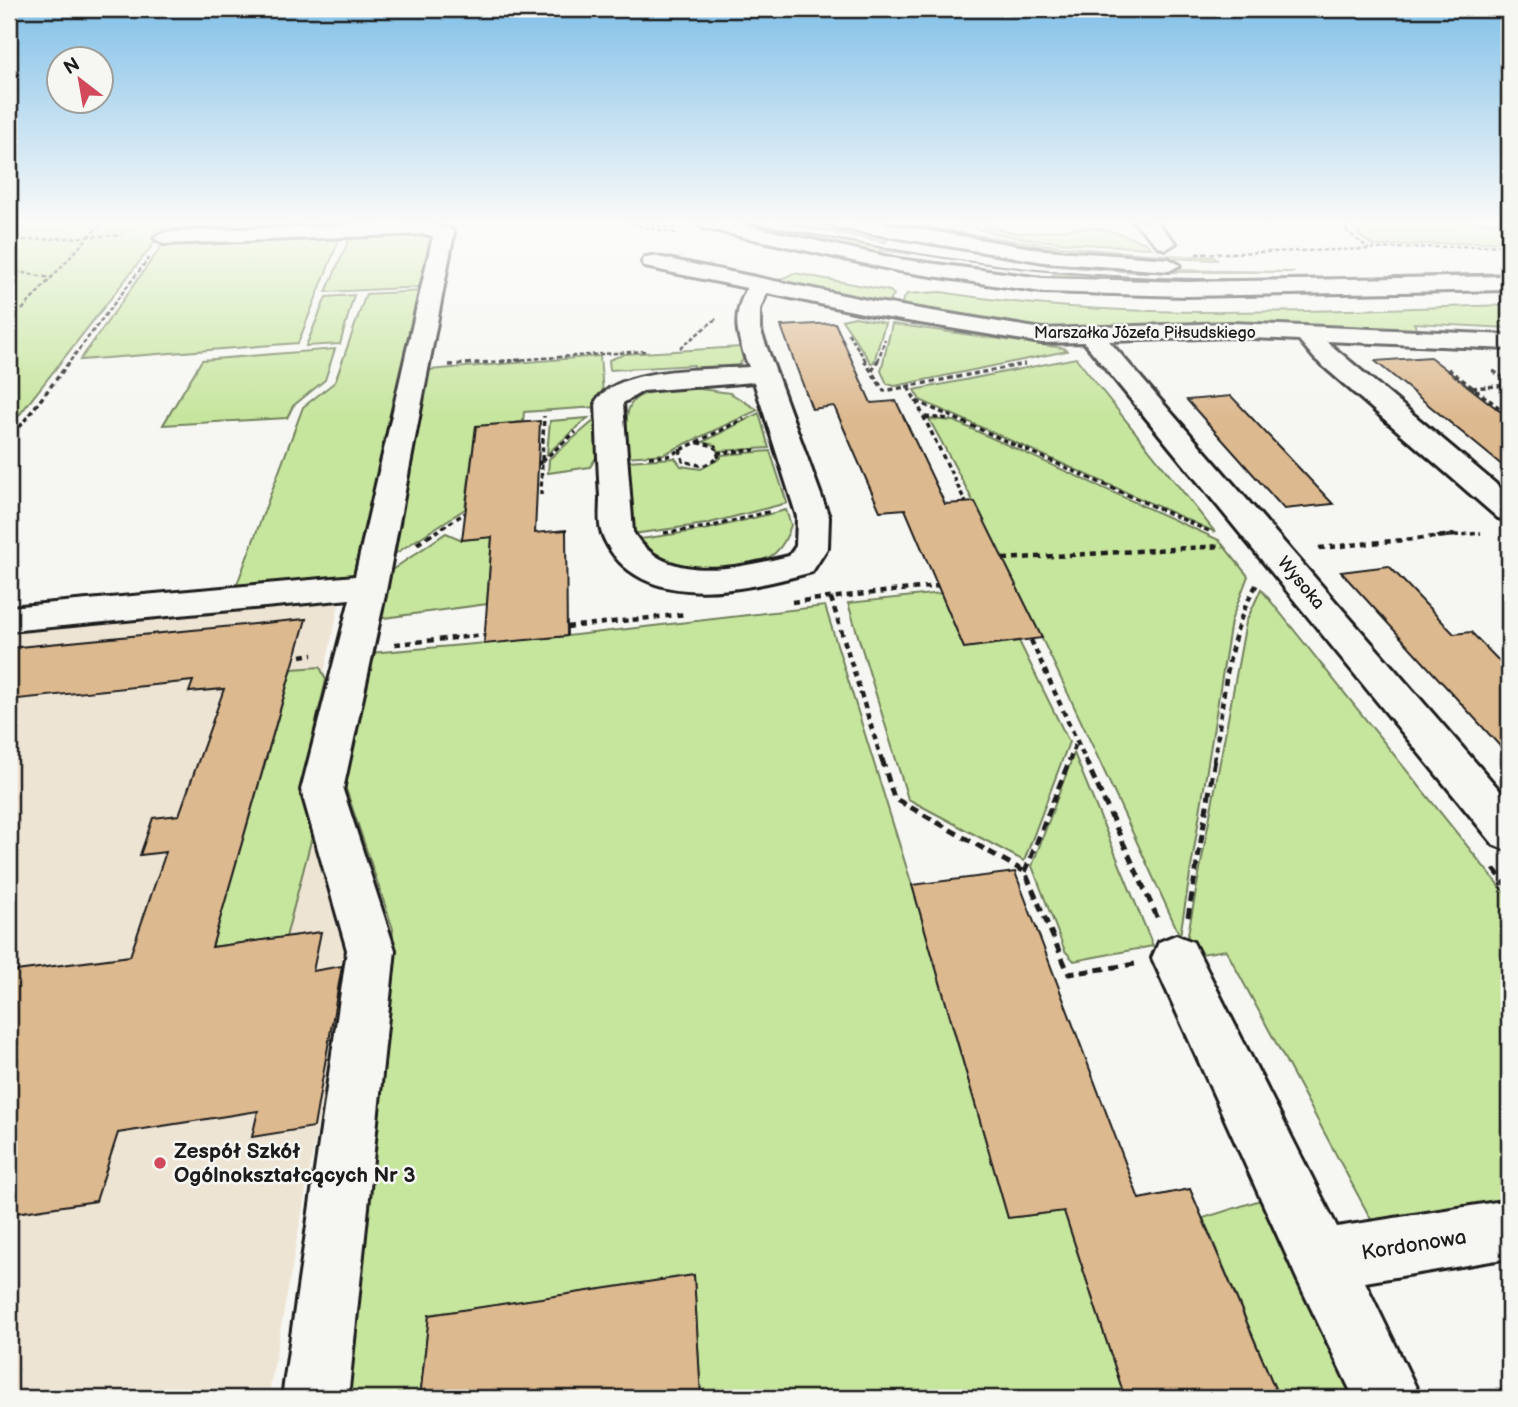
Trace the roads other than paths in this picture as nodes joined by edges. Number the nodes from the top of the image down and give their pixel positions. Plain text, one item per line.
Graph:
1 (433, 288) edge
2 (758, 288) edge
3 (774, 288) edge
4 (1138, 288) edge
5 (1259, 288) edge
6 (1307, 334) junction
7 (1091, 335) junction
8 (1509, 341) edge
9 (764, 373) junction
10 (1509, 511) edge
11 (370, 586) junction
12 (9, 619) edge
13 (1509, 832) edge
14 (1176, 958) road end
15 (1509, 1229) edge
16 (1319, 1260) junction
17 (315, 1398) edge
18 (1388, 1398) edge

1 - 11 street
2 - 9 street
3 - 7 street, Marszałka Józefa Piłsudskiego
4 - 5 street
6 - 7 street, Marszałka Józefa Piłsudskiego
6 - 8 street, Marszałka Józefa Piłsudskiego
6 - 10 street
7 - 13 street, Wysoka
9 - 9 street
11 - 12 street
11 - 17 street
14 - 16 street
15 - 16 street, Kordonowa
16 - 18 street

